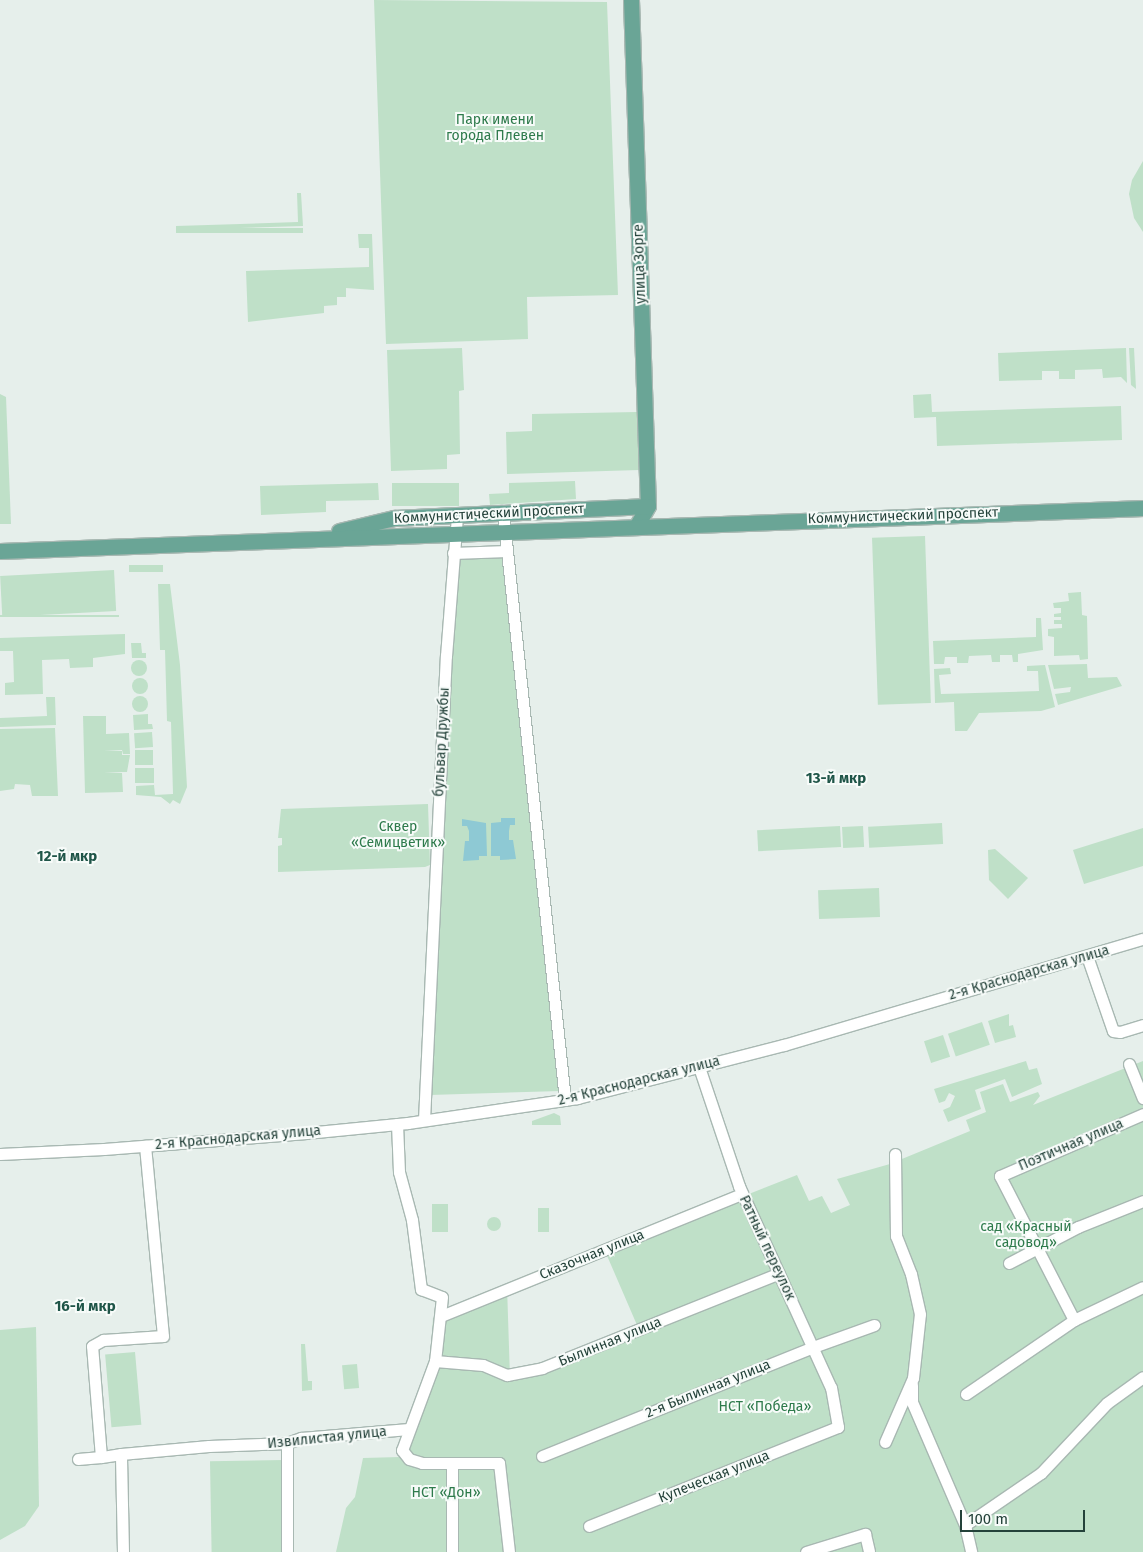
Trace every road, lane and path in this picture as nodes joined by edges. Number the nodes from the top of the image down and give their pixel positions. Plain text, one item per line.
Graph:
1 (631, 0) edge
2 (648, 506) junction
3 (1143, 508) edge
4 (503, 513) junction
5 (457, 515) junction
6 (663, 524) junction
7 (637, 525) junction
8 (505, 532) junction
9 (456, 534) junction
10 (308, 539) junction
11 (0, 551) edge
12 (507, 551) junction
13 (453, 553) junction
14 (1143, 939) edge
15 (1087, 956) junction
16 (1143, 1025) edge
17 (1129, 1064) dead end
18 (699, 1067) junction
19 (564, 1098) junction
20 (1143, 1098) edge
21 (1143, 1114) edge
22 (424, 1117) junction
23 (397, 1124) junction
24 (145, 1146) junction
25 (0, 1154) edge
26 (894, 1154) dead end
27 (742, 1194) junction
28 (1143, 1201) edge
29 (1037, 1247) junction
30 (1009, 1263) dead end
31 (779, 1274) junction
32 (1143, 1287) edge
33 (441, 1316) junction
34 (1074, 1320) junction
35 (874, 1325) dead end
36 (813, 1347) junction
37 (435, 1361) junction
38 (1143, 1377) edge
39 (912, 1378) junction
40 (966, 1394) dead end
41 (838, 1427) joint
42 (409, 1429) junction
43 (885, 1442) dead end
44 (287, 1443) junction
45 (121, 1454) junction
46 (542, 1456) dead end
47 (101, 1457) junction
48 (78, 1459) dead end
49 (452, 1463) junction
50 (965, 1524) junction
51 (589, 1526) dead end
52 (124, 1552) edge
53 (287, 1552) edge
54 (452, 1552) edge
55 (509, 1552) edge
56 (806, 1552) edge
57 (870, 1552) edge
58 (971, 1552) edge

1 - 2 main road, улица Зорге
2 - 4 main road, Коммунистический проспект
2 - 6 main road
2 - 7 main road
3 - 6 main road, Коммунистический проспект
4 - 5 main road, Коммунистический проспект
4 - 8 street
5 - 9 street, бульвар Дружбы
5 - 10 main road, Коммунистический проспект
6 - 7 main road, Коммунистический проспект
7 - 8 main road, Коммунистический проспект
8 - 9 main road, Коммунистический проспект
8 - 12 street
9 - 10 main road, Коммунистический проспект
9 - 13 street, бульвар Дружбы
10 - 11 main road, Коммунистический проспект
12 - 13 street
12 - 19 street
13 - 22 street, бульвар Дружбы
14 - 15 street, 2-я Краснодарская улица
15 - 16 street
15 - 18 street, 2-я Краснодарская улица
17 - 20 street
18 - 19 street, 2-я Краснодарская улица
18 - 27 street, Ратный переулок
19 - 22 street, 2-я Краснодарская улица
21 - 29 street, Поэтичная улица
22 - 23 street, 2-я Краснодарская улица
23 - 24 street, 2-я Краснодарская улица
23 - 33 street
24 - 25 street, 2-я Краснодарская улица
24 - 47 street
26 - 39 street
27 - 31 street, Ратный переулок
27 - 33 street, Сказочная улица
28 - 29 street
29 - 30 street
29 - 34 street
31 - 36 street, Ратный переулок
31 - 37 street, Былинная улица
32 - 34 street
33 - 37 street
34 - 40 street
35 - 36 street, 2-я Былинная улица
36 - 41 street, Ратный переулок
36 - 46 street, 2-я Былинная улица
37 - 42 street
38 - 50 street
39 - 43 street
39 - 50 street
41 - 51 street, Купеческая улица
42 - 44 street, Извилистая улица
42 - 49 street, Извилистая улица
44 - 45 street, Извилистая улица
44 - 53 street
45 - 47 street, Извилистая улица
45 - 52 street
47 - 48 street, Извилистая улица
49 - 54 street
49 - 55 street, Извилистая улица
50 - 58 street
56 - 57 street

